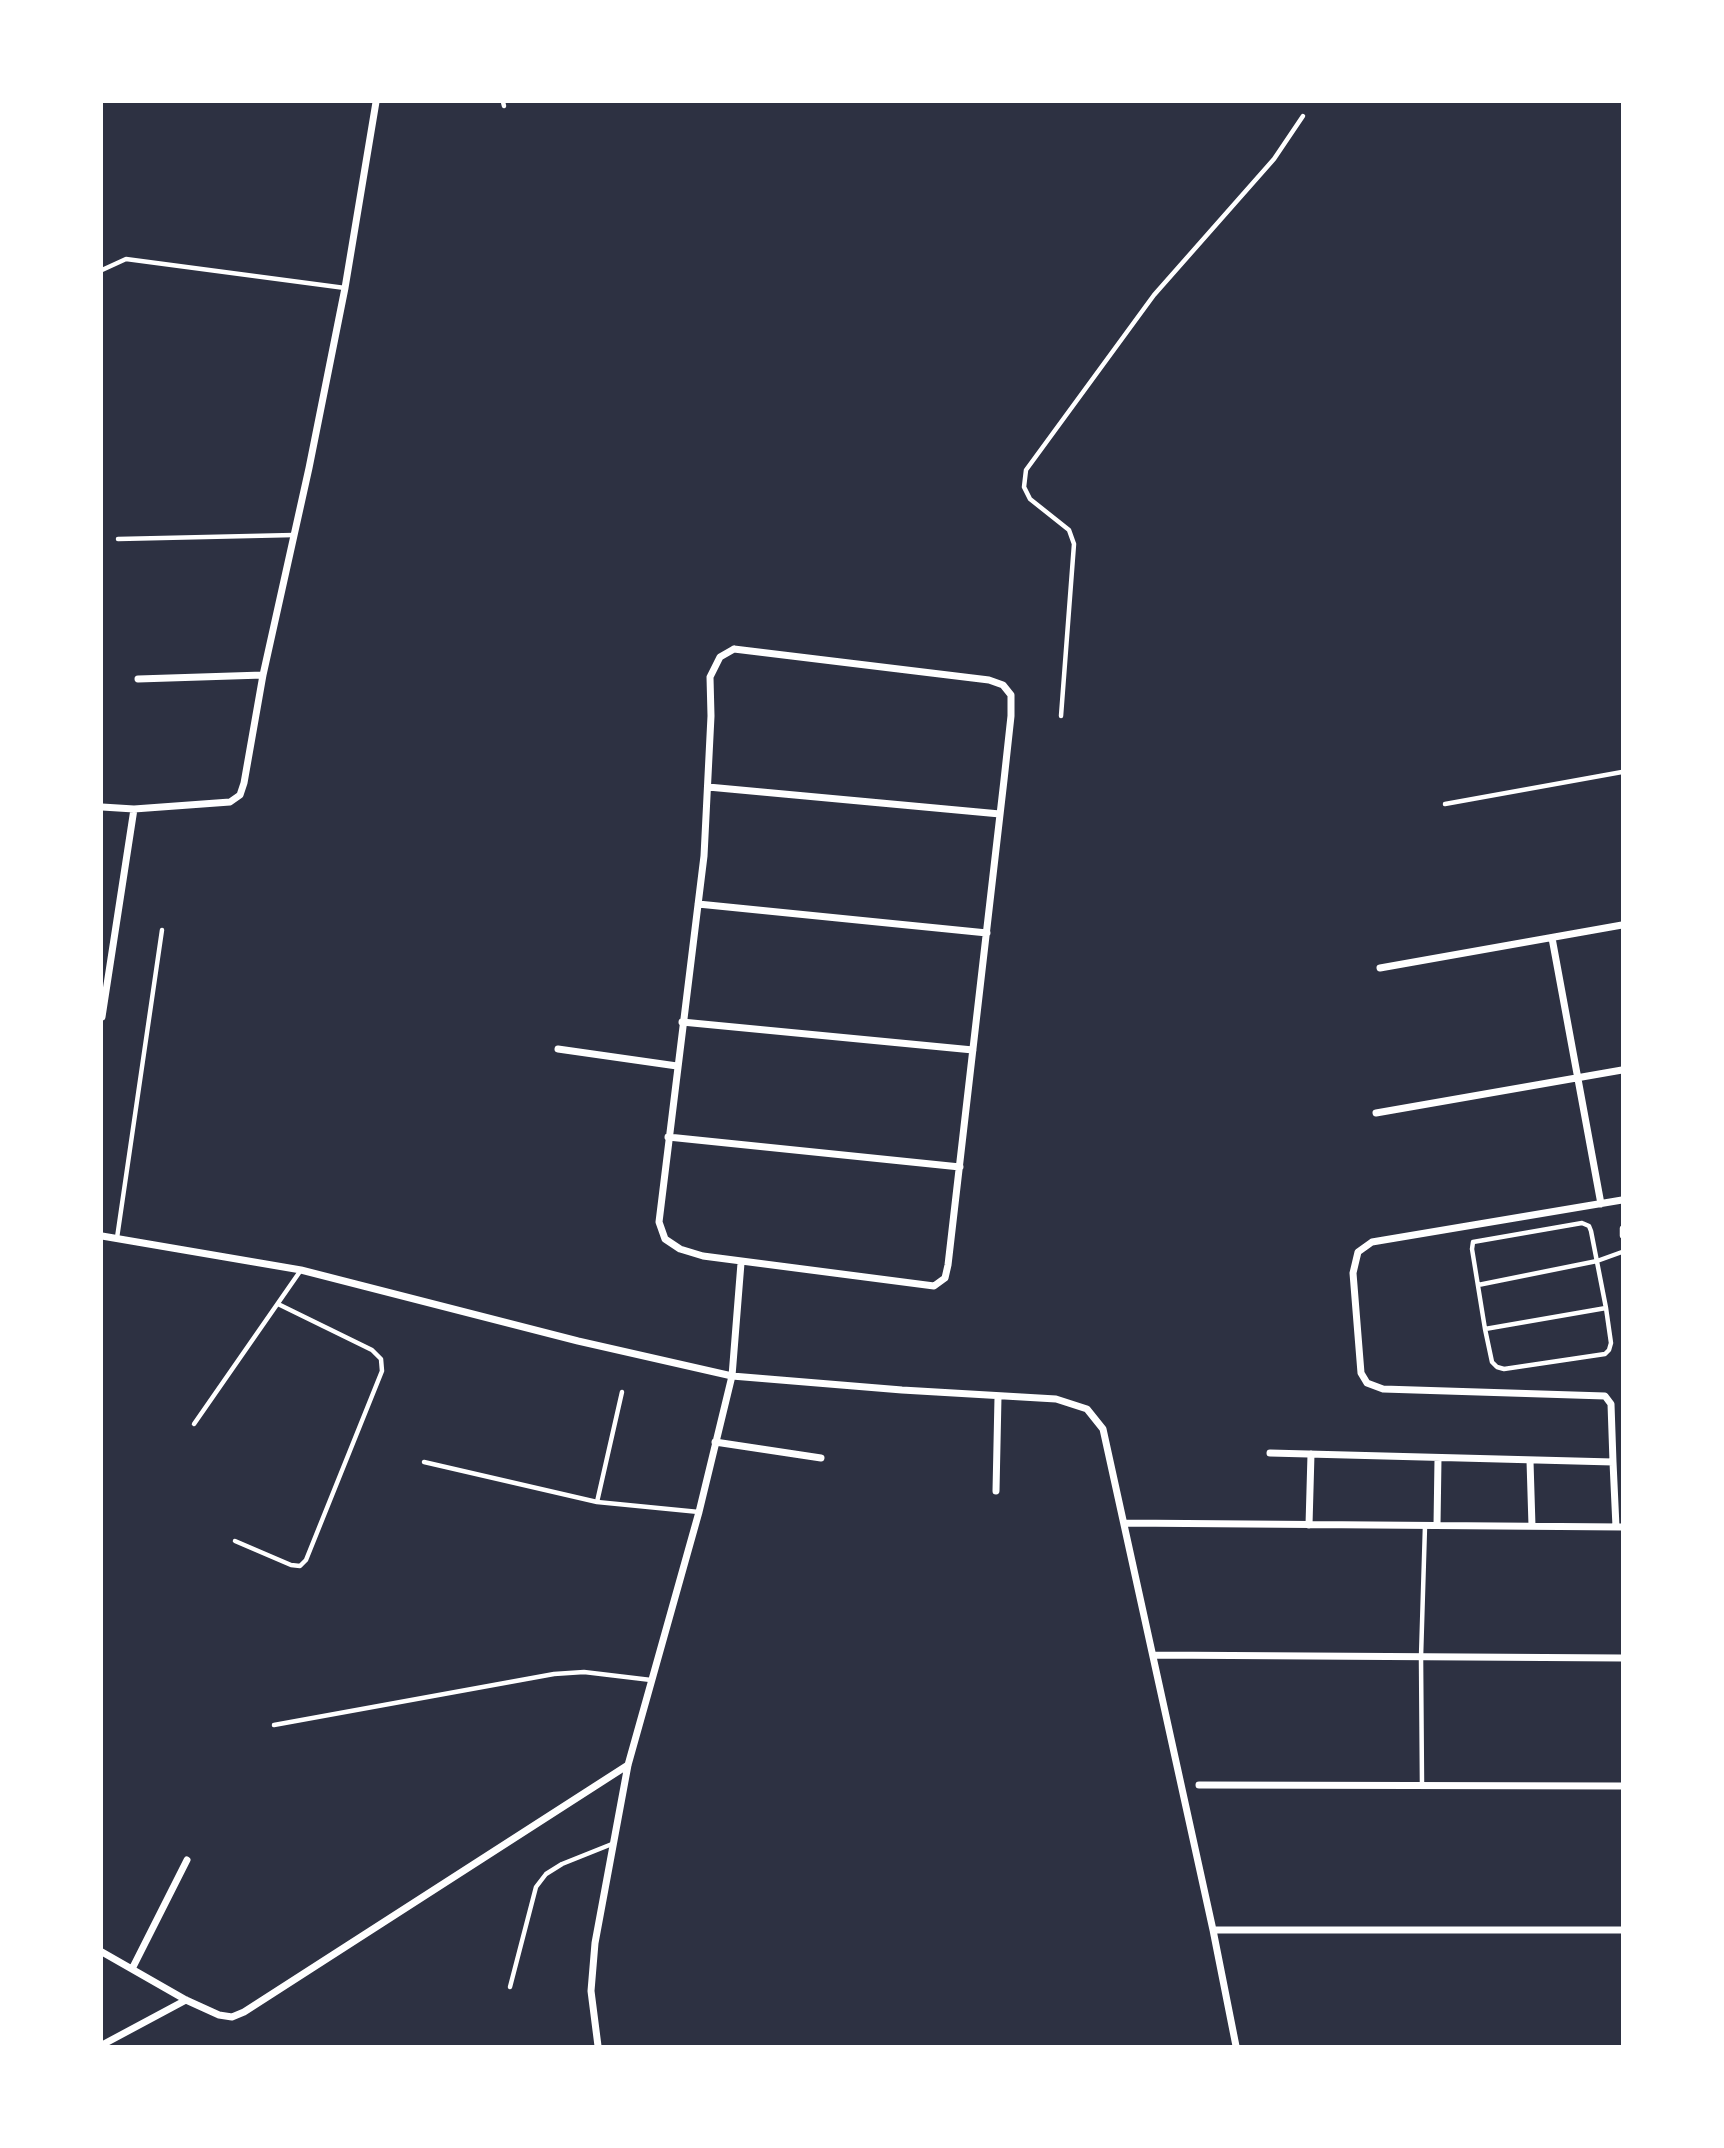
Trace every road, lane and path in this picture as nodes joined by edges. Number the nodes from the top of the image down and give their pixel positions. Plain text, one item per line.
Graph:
1 (376, 102) edge
2 (1303, 116) dead end
3 (102, 270) edge
4 (345, 288) junction
5 (293, 535) junction
6 (118, 540) dead end
7 (263, 675) junction
8 (138, 679) dead end
9 (1061, 716) dead end
10 (1622, 772) edge
11 (708, 787) junction
12 (1445, 804) dead end
13 (102, 807) edge
14 (134, 809) junction
15 (1000, 814) junction
16 (698, 904) junction
17 (1622, 925) edge
18 (162, 930) dead end
19 (987, 933) junction
20 (1552, 937) junction
21 (1380, 968) dead end
22 (102, 1017) edge
23 (682, 1023) junction
24 (558, 1049) dead end
25 (973, 1050) junction
26 (677, 1066) junction
27 (1622, 1070) edge
28 (1579, 1078) junction
29 (1376, 1113) dead end
30 (668, 1137) junction
31 (960, 1167) junction
32 (1622, 1200) edge
33 (1601, 1204) junction
34 (1622, 1228) edge
35 (102, 1236) edge
36 (1622, 1236) edge
37 (117, 1238) junction
38 (1622, 1252) edge
39 (1597, 1261) junction
40 (741, 1263) junction
41 (302, 1270) junction
42 (1478, 1285) junction
43 (278, 1304) junction
44 (1606, 1308) junction
45 (1485, 1329) junction
46 (732, 1376) junction
47 (622, 1392) dead end
48 (998, 1397) junction
49 (194, 1424) dead end
50 (715, 1442) junction
51 (1270, 1453) dead end
52 (1311, 1454) junction
53 (821, 1458) dead end
54 (1438, 1459) junction
55 (1530, 1461) junction
56 (424, 1462) dead end
57 (1613, 1462) junction
58 (996, 1491) dead end
59 (597, 1502) junction
60 (699, 1512) junction
61 (1124, 1523) junction
62 (1309, 1525) junction
63 (1437, 1525) junction
64 (1425, 1526) junction
65 (1532, 1526) junction
66 (1619, 1527) edge
67 (235, 1541) dead end
68 (1153, 1655) junction
69 (1420, 1657) junction
70 (1622, 1658) edge
71 (651, 1680) junction
72 (274, 1725) dead end
73 (628, 1765) junction
74 (1199, 1785) dead end
75 (1422, 1786) junction
76 (1622, 1786) edge
77 (613, 1844) junction
78 (187, 1860) dead end
79 (1213, 1930) junction
80 (1622, 1930) edge
81 (102, 1952) edge
82 (132, 1969) junction
83 (510, 1987) dead end
84 (186, 2000) junction
85 (102, 2045) edge
86 (598, 2046) edge
87 (1236, 2046) edge

1 - 4 street
2 - 9 lane
3 - 4 lane
4 - 5 street
5 - 6 lane
5 - 7 street
7 - 8 street
7 - 14 street
10 - 12 lane
11 - 15 street
11 - 15 street
11 - 16 street
13 - 14 street
14 - 22 street
15 - 19 street
16 - 19 street
16 - 23 street
17 - 20 street
18 - 37 lane
19 - 25 street
20 - 21 street
20 - 28 street
23 - 25 street
23 - 26 street
24 - 26 street
25 - 31 street
26 - 30 street
27 - 28 street
28 - 29 street
28 - 33 street
30 - 31 street
30 - 40 street
31 - 40 street
32 - 33 street
33 - 57 street
34 - 36 lane
35 - 37 street
37 - 41 street
38 - 39 lane
39 - 42 lane
39 - 42 lane
39 - 44 lane
40 - 46 street
41 - 43 lane
41 - 46 street
42 - 45 lane
43 - 49 lane
43 - 67 lane
44 - 45 lane
44 - 45 lane
46 - 48 street
46 - 50 street
47 - 59 lane
48 - 58 street
48 - 61 street
50 - 53 street
50 - 60 street
51 - 52 street
52 - 54 street
52 - 62 street
54 - 55 street
54 - 63 street
55 - 57 street
55 - 65 street
56 - 59 lane
57 - 66 street
59 - 60 lane
60 - 71 street
61 - 62 street
61 - 68 street
62 - 64 street
63 - 64 street
63 - 65 street
64 - 69 lane
65 - 66 street
68 - 69 street
68 - 79 street
69 - 70 street
69 - 75 lane
71 - 72 lane
71 - 73 street
73 - 77 street
73 - 84 street
74 - 75 street
75 - 76 street
77 - 83 lane
77 - 86 street
78 - 82 street
79 - 80 street
79 - 87 street
81 - 82 street
82 - 84 street
84 - 85 street

